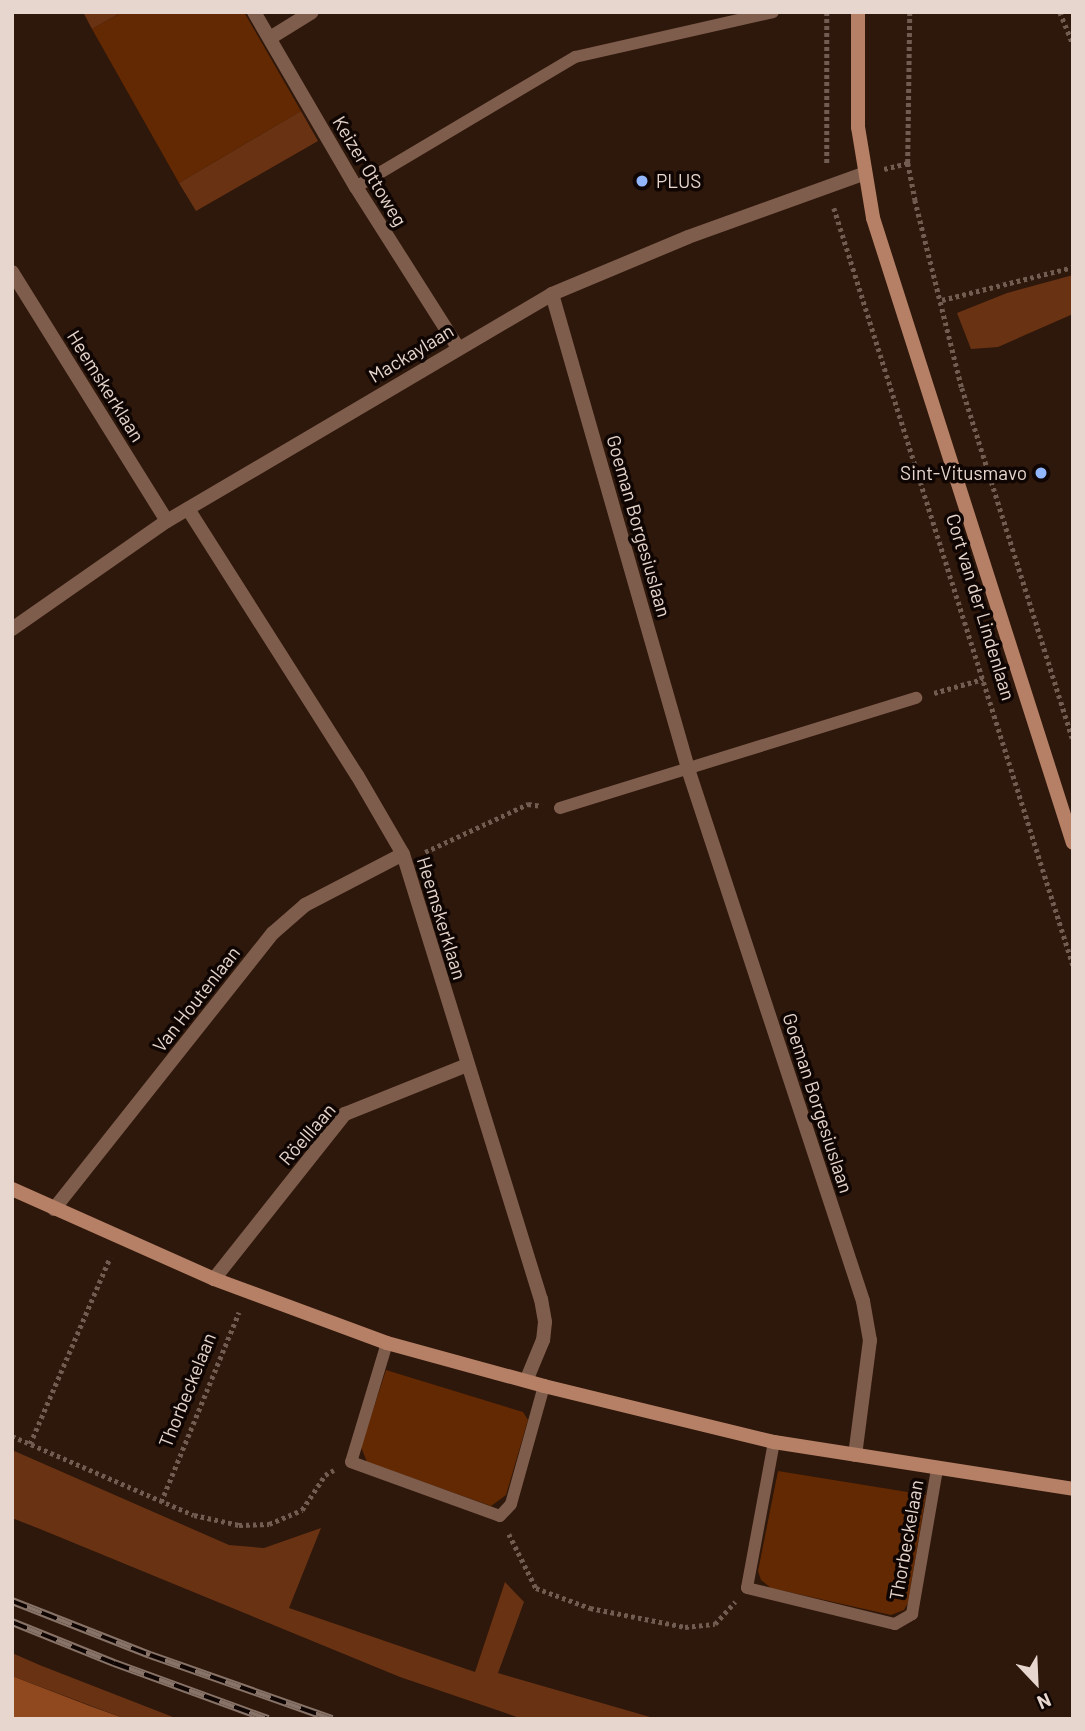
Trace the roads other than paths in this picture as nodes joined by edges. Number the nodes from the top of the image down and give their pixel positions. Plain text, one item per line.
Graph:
1 (254, 12) edge
2 (312, 12) edge
3 (773, 12) edge
4 (858, 12) edge
5 (270, 38) junction
6 (863, 174) junction
7 (356, 187) junction
8 (12, 272) edge
9 (552, 294) junction
10 (458, 348) junction
11 (188, 509) junction
12 (167, 521) junction
13 (12, 629) edge
14 (916, 698) road end
15 (688, 769) junction
16 (560, 808) road end
17 (1073, 843) edge
18 (403, 854) junction
19 (467, 1065) junction
20 (12, 1189) edge
21 (54, 1209) junction
22 (214, 1279) junction
23 (387, 1343) junction
24 (526, 1381) junction
25 (544, 1386) junction
26 (774, 1442) junction
27 (855, 1455) junction
28 (937, 1469) junction
29 (1073, 1489) edge

1 - 5 street, Keizer Ottoweg
2 - 5 street
3 - 7 lane
4 - 6 street, Cort van der Lindenlaan
5 - 7 street, Keizer Ottoweg
6 - 9 street, Mackaylaan
6 - 17 street, Cort van der Lindenlaan
7 - 10 street, Keizer Ottoweg
8 - 12 street, Heemskerklaan
9 - 10 street, Mackaylaan
9 - 15 street, Goeman Borgesiuslaan
10 - 11 street, Mackaylaan
11 - 12 street, Mackaylaan
11 - 18 street, Heemskerklaan
12 - 13 street, Mackaylaan
14 - 15 lane
15 - 16 lane
15 - 27 street, Goeman Borgesiuslaan
18 - 19 street, Heemskerklaan
18 - 21 street, Van Houtenlaan
19 - 22 street, Röelllaan
19 - 24 street, Heemskerklaan
20 - 21 street, Thorbeckelaan
21 - 22 street, Thorbeckelaan
22 - 23 street, Thorbeckelaan
23 - 24 street, Thorbeckelaan
23 - 25 lane
24 - 25 street, Thorbeckelaan
25 - 26 street, Thorbeckelaan
26 - 27 street, Thorbeckelaan
26 - 28 lane, Thorbeckelaan
27 - 28 street, Thorbeckelaan
28 - 29 street, Thorbeckelaan

